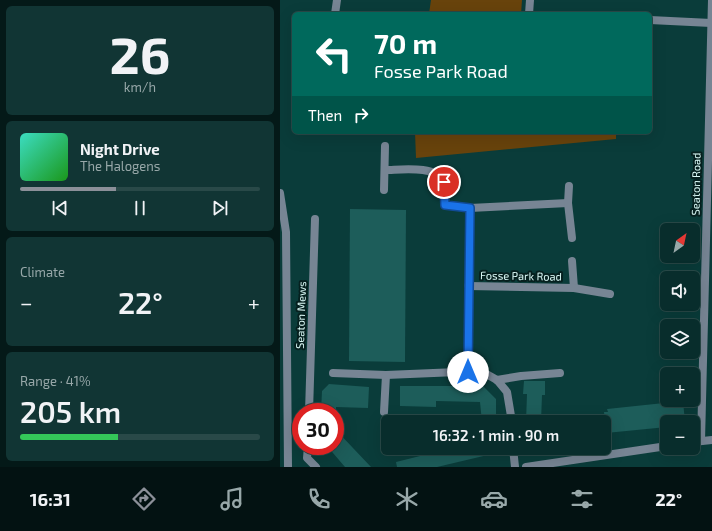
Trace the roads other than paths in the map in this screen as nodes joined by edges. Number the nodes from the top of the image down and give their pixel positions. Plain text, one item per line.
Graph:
1 (337, 0) edge
2 (530, 0) edge
3 (712, 0) edge
4 (335, 12) edge
5 (529, 12) edge
6 (652, 20) edge
7 (711, 23) junction
8 (385, 146) dead end
9 (385, 170) junction
10 (569, 186) dead end
11 (384, 190) dead end
12 (280, 193) edge
13 (568, 203) junction
14 (470, 208) junction
15 (315, 219) dead end
16 (572, 238) dead end
17 (572, 261) dead end
18 (468, 286) junction
19 (574, 288) junction
20 (610, 294) dead end
21 (468, 372) junction
22 (333, 373) dead end
23 (560, 373) dead end
24 (386, 375) junction
25 (497, 380) junction
26 (309, 403) edge
27 (384, 412) dead end
28 (511, 415) edge
29 (698, 415) edge
30 (712, 440) edge
31 (700, 441) edge
32 (712, 444) edge
33 (660, 447) edge
34 (307, 455) edge
35 (514, 455) edge
36 (288, 467) edge
37 (316, 467) edge
38 (515, 467) edge
39 (526, 467) edge

1 - 4 street
2 - 5 street
3 - 7 street, Seaton Road
6 - 7 street
7 - 29 street, Seaton Road
8 - 9 street
9 - 11 street
9 - 14 street
10 - 13 street
12 - 36 street
13 - 14 street
13 - 16 street
14 - 18 street, Fosse Park Road
15 - 26 street, Seaton Mews
17 - 19 street, Fosse Park Road
18 - 19 street, Fosse Park Road
18 - 21 street, Fosse Park Road
19 - 20 street, Fosse Park Road
21 - 24 street
21 - 25 street
22 - 24 street
23 - 25 street
24 - 27 street
25 - 28 street
30 - 31 street
30 - 32 street
33 - 39 street
34 - 37 street
35 - 38 street

